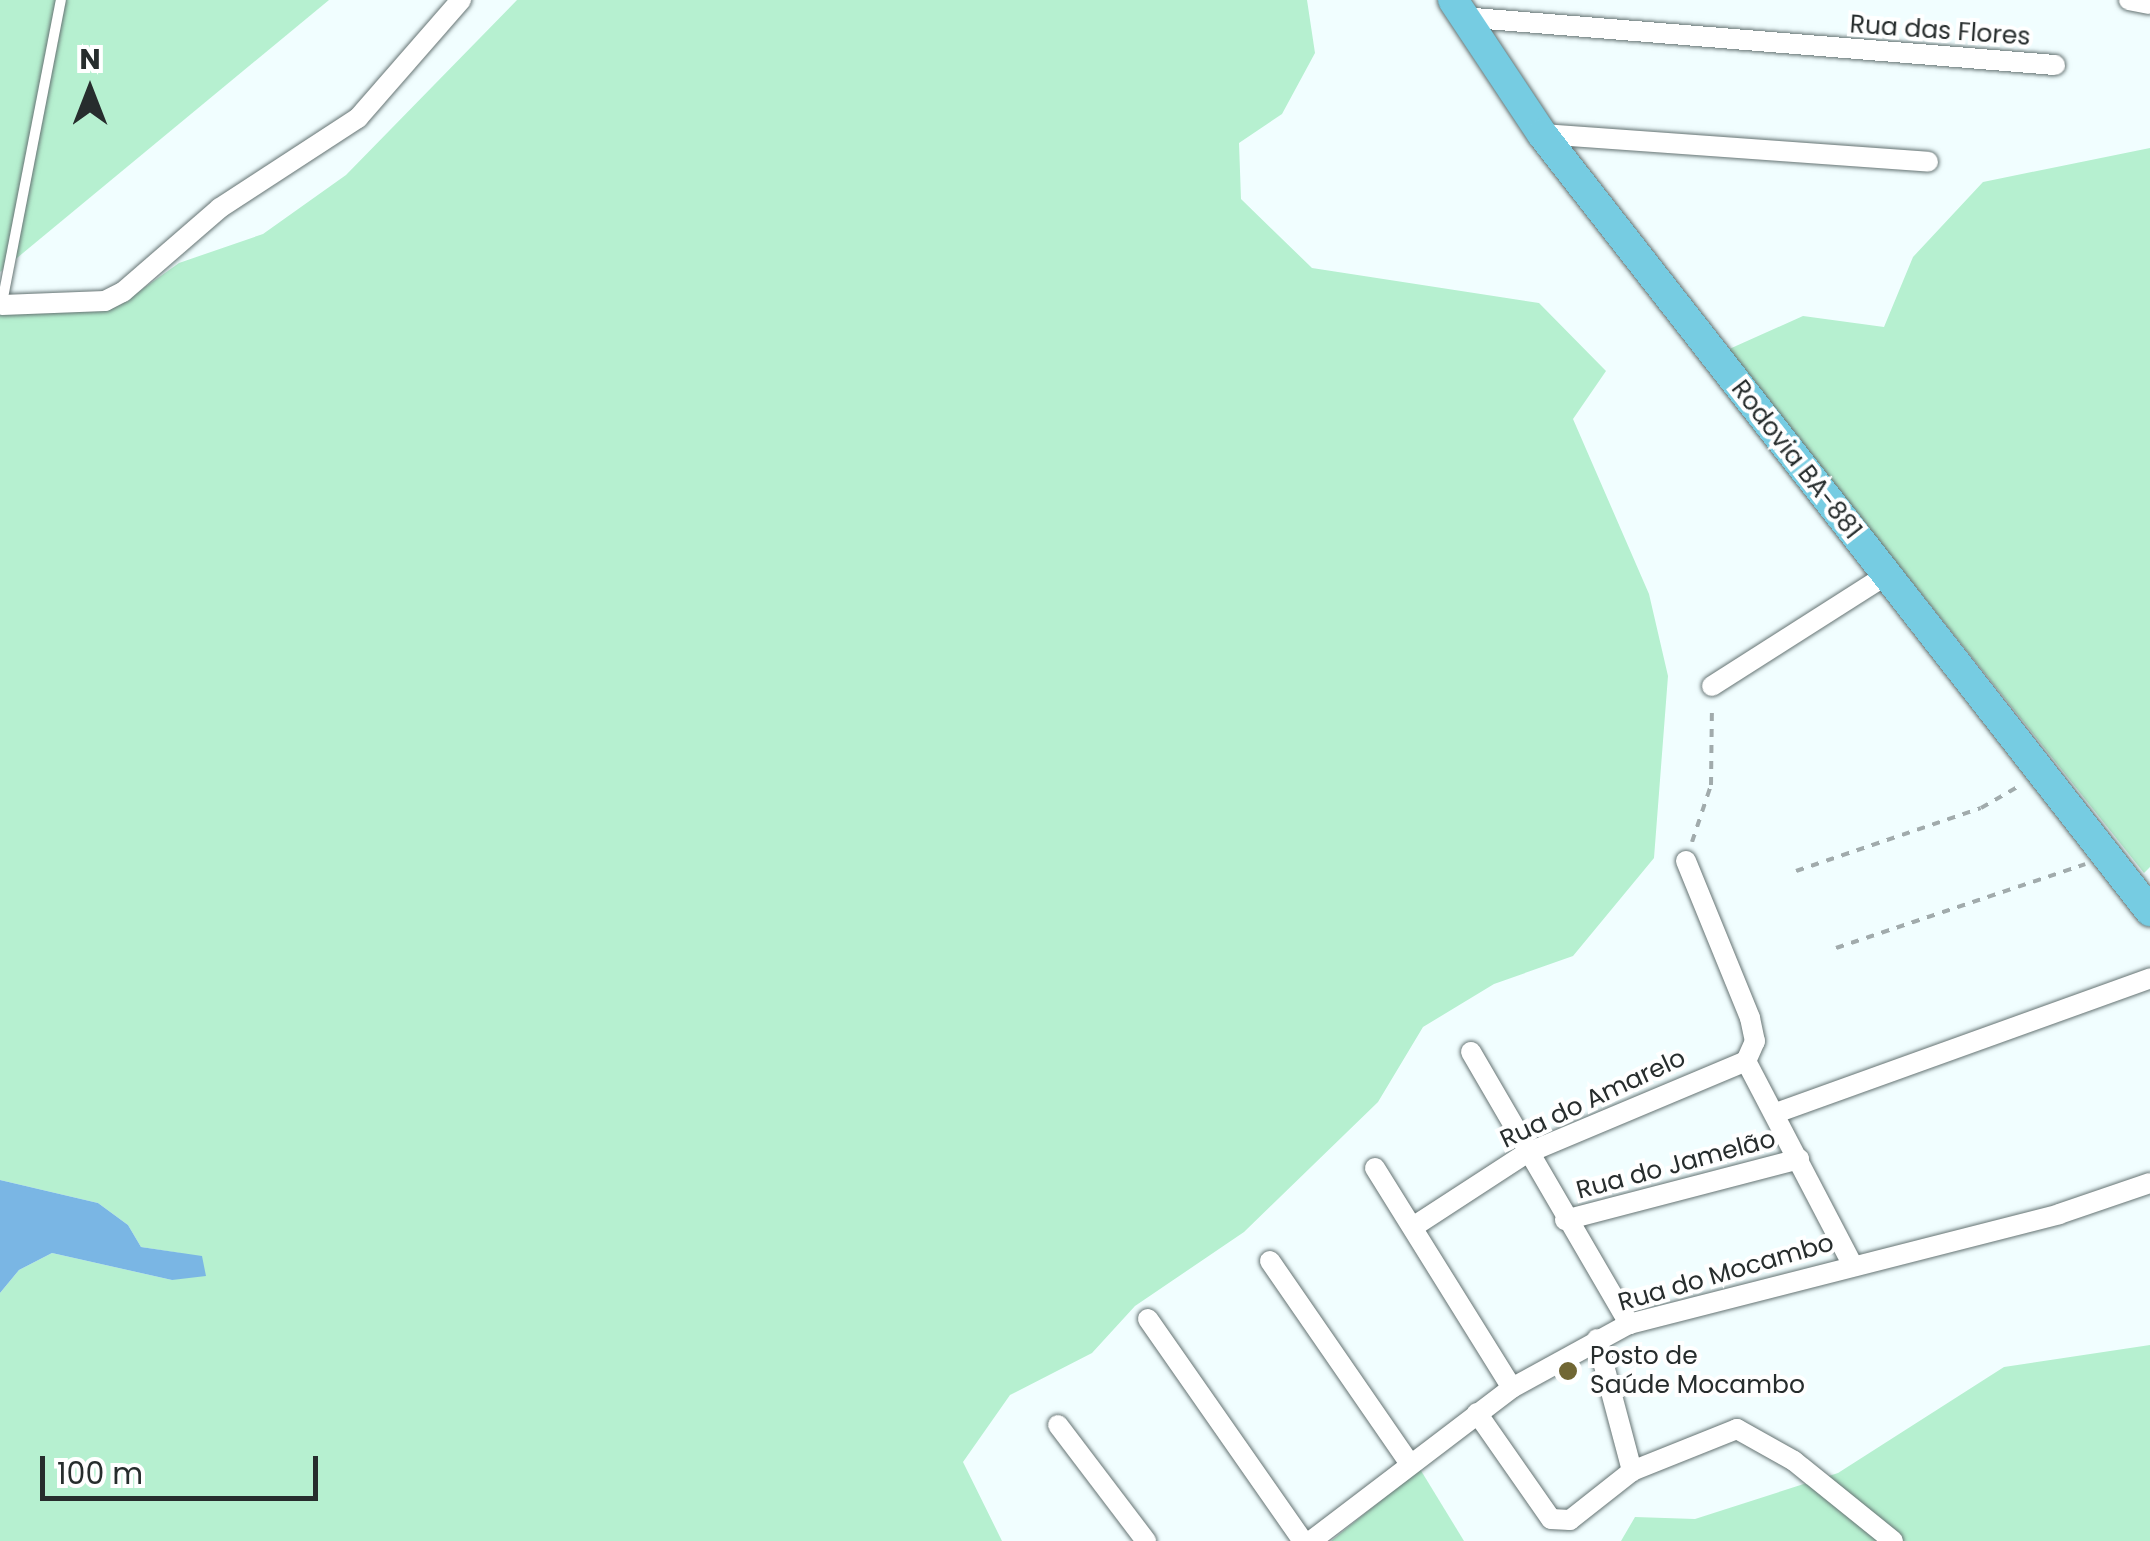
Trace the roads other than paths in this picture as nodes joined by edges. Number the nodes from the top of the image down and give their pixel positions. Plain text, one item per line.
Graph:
1 (62, 0) edge
2 (461, 0) edge
3 (2128, 0) edge
4 (2150, 4) edge
5 (1458, 9) edge
6 (2055, 65) dead end
7 (1542, 134) junction
8 (1928, 162) dead end
9 (1, 309) edge
10 (1886, 575) junction
11 (1712, 686) road end
12 (1686, 861) road end
13 (2150, 912) edge
14 (2150, 978) edge
15 (1470, 1052) dead end
16 (1746, 1061) junction
17 (1776, 1114) junction
18 (1524, 1154) junction
19 (1799, 1159) junction
20 (1375, 1168) dead end
21 (2150, 1183) edge
22 (1566, 1220) junction
23 (1416, 1225) junction
24 (1270, 1261) dead end
25 (1850, 1262) junction
26 (1148, 1319) dead end
27 (1629, 1324) junction
28 (1597, 1340) junction
29 (1512, 1388) junction
30 (1477, 1413) junction
31 (1058, 1425) dead end
32 (1410, 1464) junction
33 (1632, 1471) junction
34 (1146, 1541) edge
35 (1303, 1541) edge
36 (1311, 1541) edge
37 (1893, 1541) edge

1 - 9 lane
2 - 9 street
3 - 4 street
5 - 6 street, Rua das Flores
5 - 7 main road, Rodovia BA-881
7 - 8 street
7 - 10 main road, Rodovia BA-881
10 - 11 street
10 - 13 main road, Rodovia BA-881
12 - 16 street
14 - 17 street
15 - 18 street
16 - 17 street
16 - 18 street, Rua do Amarelo
17 - 19 street
18 - 22 street
18 - 23 street, Rua do Amarelo
19 - 22 street, Rua do Jamelão
19 - 25 street
20 - 23 street
21 - 25 street, Rua do Mocambo
22 - 27 street
23 - 29 street
24 - 32 street
25 - 27 street, Rua do Mocambo
26 - 35 street
27 - 28 street, Rua do Mocambo
28 - 29 street, Rua do Mocambo
28 - 33 street
29 - 30 street, Rua do Mocambo
30 - 32 street, Rua do Mocambo
30 - 33 street
31 - 34 street
32 - 36 street, Rua do Mocambo
33 - 37 street

